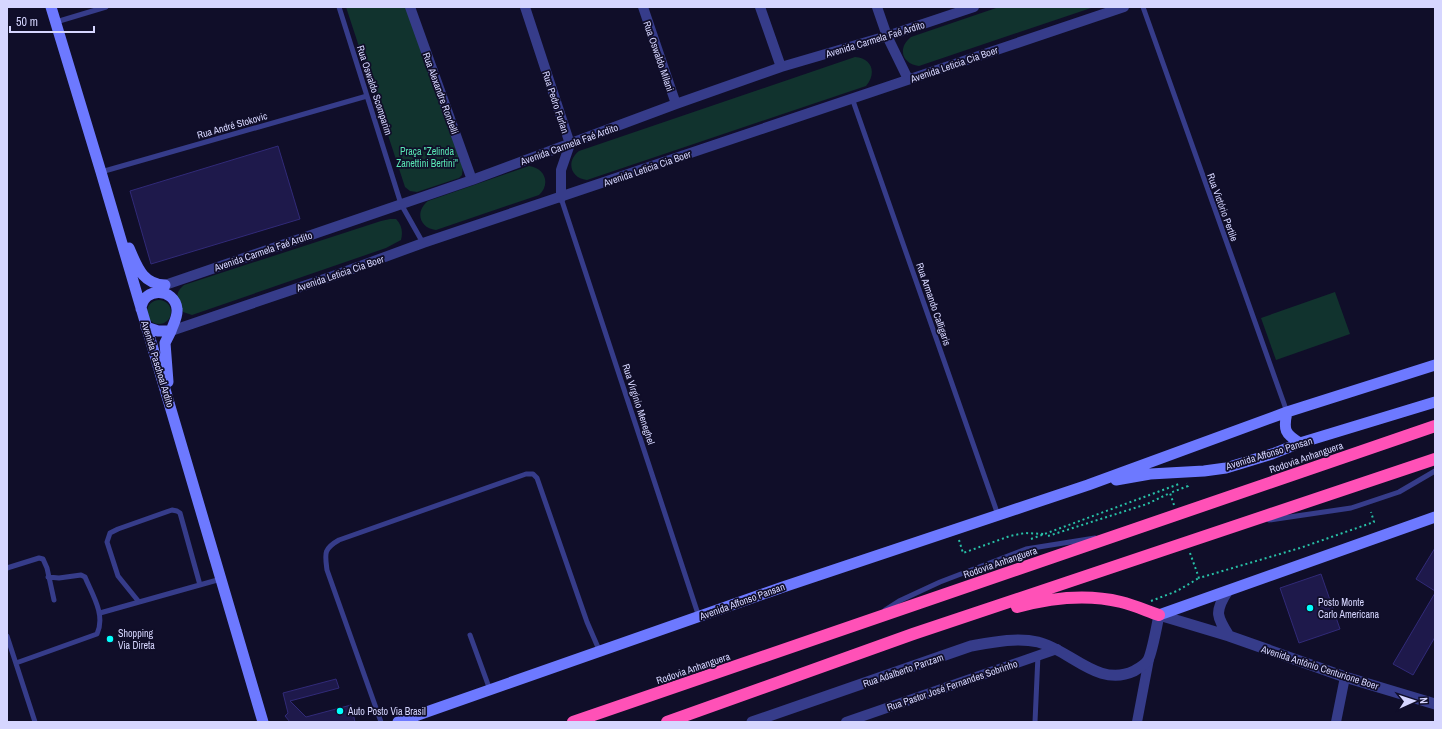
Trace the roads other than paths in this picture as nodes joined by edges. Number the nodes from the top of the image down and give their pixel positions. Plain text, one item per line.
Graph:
1 (51, 7) edge
2 (106, 7) edge
3 (339, 7) edge
4 (410, 7) edge
5 (525, 7) edge
6 (643, 7) edge
7 (760, 7) edge
8 (877, 7) edge
9 (974, 7) edge
10 (1124, 7) edge
11 (1142, 7) edge
12 (56, 22) junction
13 (887, 36) junction
14 (781, 67) junction
15 (908, 80) junction
16 (367, 96) junction
17 (852, 98) junction
18 (676, 104) junction
19 (570, 144) junction
20 (101, 172) junction
21 (472, 180) junction
22 (561, 198) junction
23 (401, 204) junction
24 (121, 241) junction
25 (423, 243) junction
26 (163, 289) junction
27 (141, 309) junction
28 (146, 327) junction
29 (170, 331) junction
30 (1435, 365) edge
31 (1435, 368) edge
32 (1414, 372) junction
33 (167, 395) junction
34 (1435, 402) edge
35 (1287, 412) junction
36 (1435, 426) edge
37 (1300, 443) junction
38 (1435, 459) edge
39 (1435, 470) edge
40 (1088, 485) junction
41 (998, 515) junction
42 (1435, 517) edge
43 (1244, 523) junction
44 (7, 568) edge
45 (48, 577) junction
46 (221, 579) junction
47 (200, 585) junction
48 (1227, 592) junction
49 (54, 600) dead end
50 (139, 602) junction
51 (100, 613) junction
52 (1159, 615) junction
53 (699, 617) junction
54 (913, 634) junction
55 (470, 635) dead end
56 (7, 636) edge
57 (1229, 636) junction
58 (1057, 649) junction
59 (600, 652) junction
60 (1038, 655) junction
61 (1148, 659) junction
62 (16, 663) junction
63 (1345, 677) junction
64 (490, 690) junction
65 (1435, 704) edge
66 (35, 722) edge
67 (263, 722) edge
68 (380, 722) edge
69 (398, 722) edge
70 (573, 722) edge
71 (667, 722) edge
72 (752, 722) edge
73 (846, 722) edge
74 (1036, 722) edge
75 (1137, 722) edge
76 (1336, 722) edge

1 - 12 main road, Avenida Paschoal Ardito
2 - 12 lane
3 - 16 lane, Rua Oswaldo Scomparim
4 - 21 street, Rua Alexandre Rondelli
5 - 19 street, Rua Pedro Furlan
6 - 18 street, Rua Oswaldo Milani
7 - 14 street
8 - 13 street
9 - 13 street, Avenida Carmela Faé Ardito
10 - 15 street, Avenida Leticia Cia Boer
11 - 35 lane, Rua Victório Pertile
12 - 20 main road, Avenida Paschoal Ardito
13 - 14 street, Avenida Carmela Faé Ardito
13 - 15 street
14 - 18 street, Avenida Carmela Faé Ardito
15 - 17 street, Avenida Leticia Cia Boer
16 - 20 lane, Rua André Stokovic
16 - 23 lane, Rua Oswaldo Scomparim
17 - 22 street, Avenida Leticia Cia Boer
17 - 41 lane, Rua Armando Calligaris
18 - 19 street, Avenida Carmela Faé Ardito
19 - 21 street, Avenida Carmela Faé Ardito
19 - 22 street, Rua Pedro Furlan
20 - 24 main road, Avenida Paschoal Ardito
21 - 23 street, Avenida Carmela Faé Ardito
22 - 25 street, Avenida Leticia Cia Boer
22 - 53 lane, Rua Virginio Meneghel
23 - 25 lane, Rua Oswaldo Scomparim
23 - 26 street, Avenida Carmela Faé Ardito
24 - 26 main road
24 - 27 main road, Avenida Paschoal Ardito
25 - 29 street, Avenida Leticia Cia Boer
26 - 27 main road
26 - 29 main road
27 - 28 main road, Avenida Paschoal Ardito
28 - 29 main road
28 - 33 main road, Avenida Paschoal Ardito
29 - 33 main road
30 - 32 main road, Avenida Affonso Pansan
31 - 32 main road, Avenida Affonso Pansan
32 - 35 main road, Avenida Affonso Pansan
33 - 46 main road, Avenida Paschoal Ardito
34 - 37 main road, Avenida Affonso Pansan
35 - 37 main road
35 - 40 main road, Avenida Affonso Pansan
36 - 70 highway, Rodovia Anhanguera
37 - 40 main road, Avenida Affonso Pansan
38 - 43 highway
39 - 43 lane
40 - 41 main road, Avenida Affonso Pansan
41 - 53 main road, Avenida Affonso Pansan
42 - 48 main road
43 - 54 highway
44 - 45 lane
45 - 49 lane
45 - 51 lane
46 - 47 lane
46 - 67 main road, Avenida Paschoal Ardito
47 - 50 lane
47 - 50 lane
48 - 52 main road
48 - 57 street
50 - 51 lane
51 - 62 lane
52 - 54 highway
52 - 57 street, Avenida Antônio Centurione Boer
52 - 61 street
53 - 59 main road, Avenida Affonso Pansan
54 - 71 highway
55 - 64 lane
56 - 62 lane
57 - 63 street, Avenida Antônio Centurione Boer
58 - 60 street, Rua Pastor José Fernandes Sobrinho
58 - 61 street, Rua Adalberto Panzam
58 - 72 street, Rua Adalberto Panzam
59 - 64 main road, Avenida Affonso Pansan
59 - 68 lane
60 - 73 street, Rua Pastor José Fernandes Sobrinho
60 - 74 lane
61 - 75 street
62 - 66 lane
63 - 65 street, Avenida Antônio Centurione Boer
63 - 76 street
64 - 69 main road, Avenida Affonso Pansan

